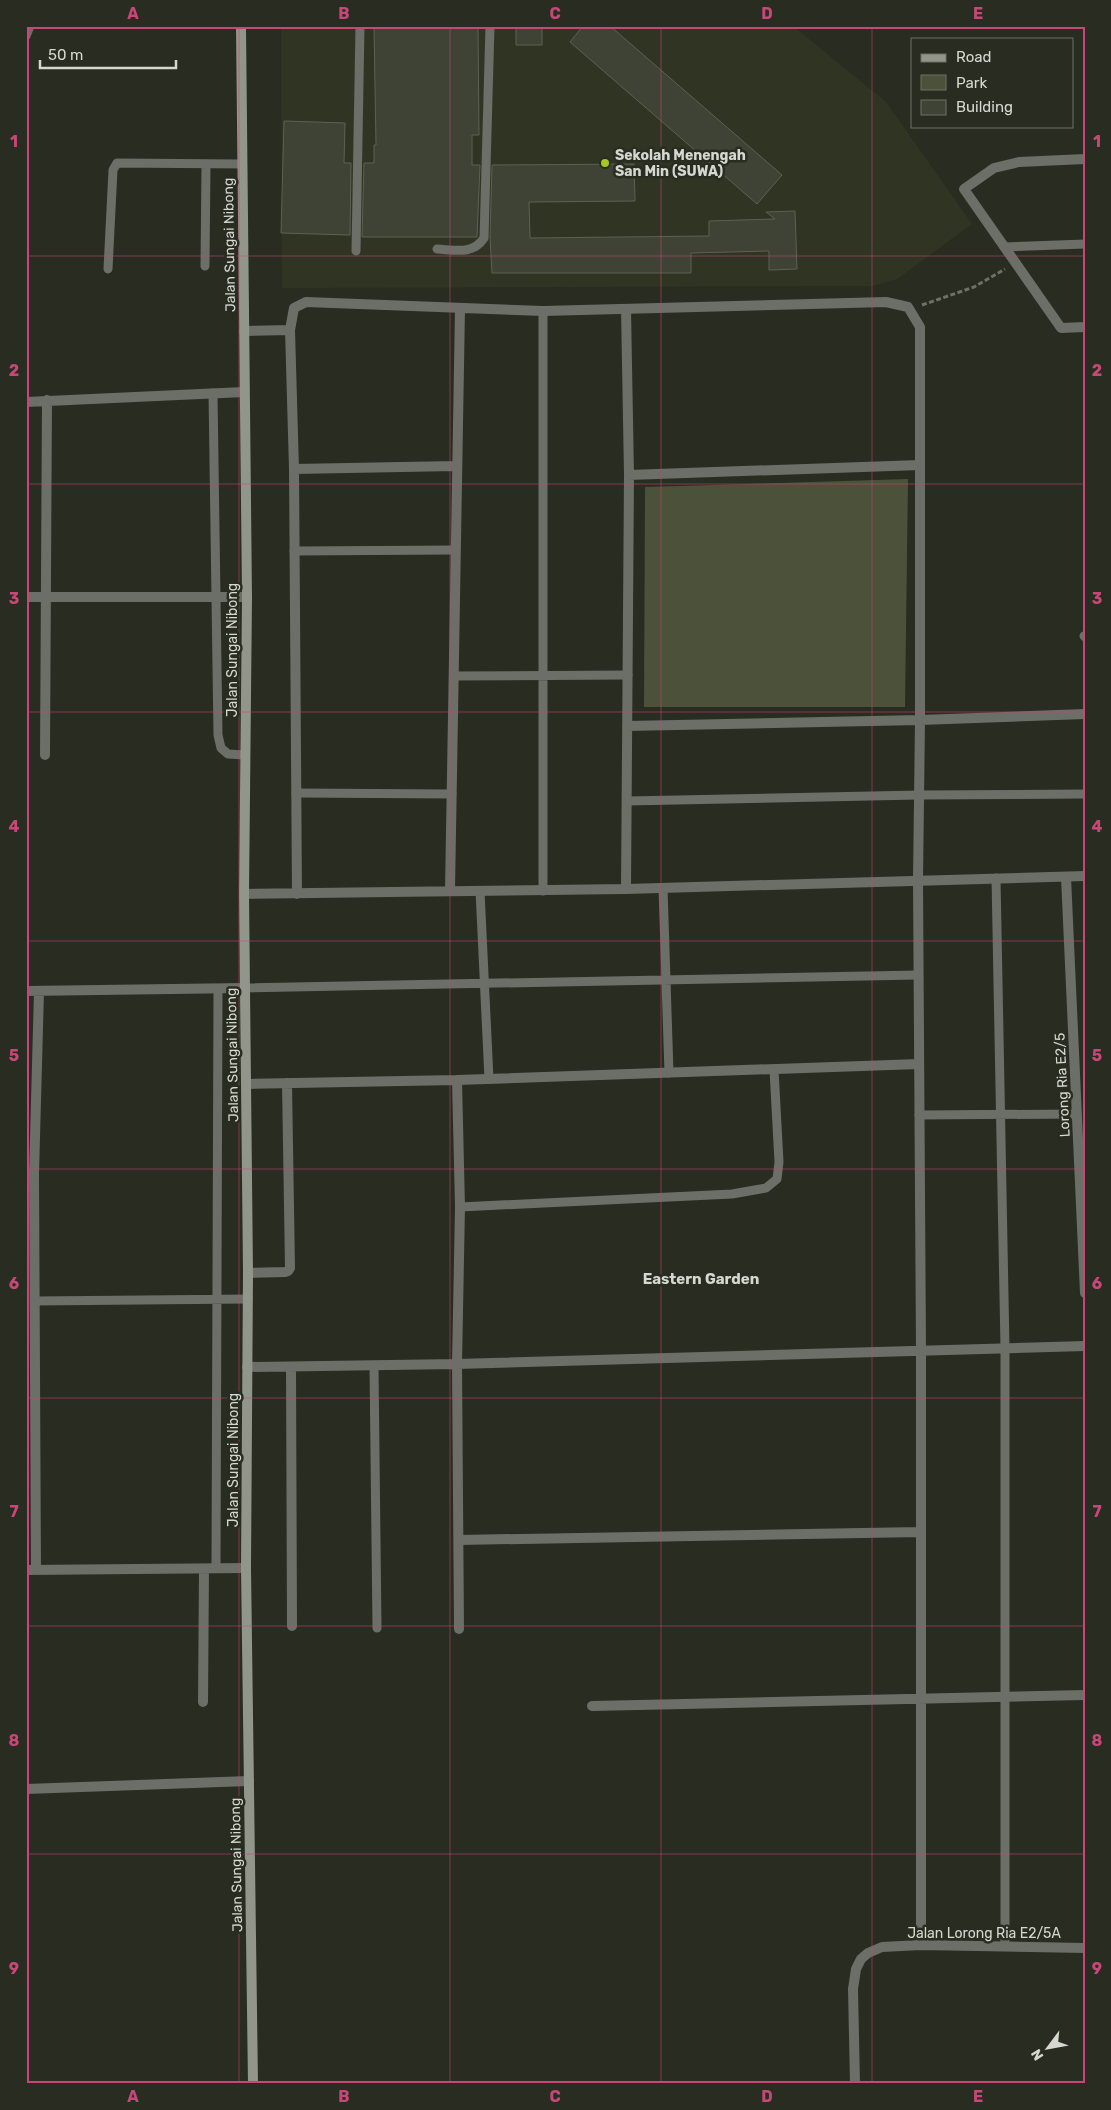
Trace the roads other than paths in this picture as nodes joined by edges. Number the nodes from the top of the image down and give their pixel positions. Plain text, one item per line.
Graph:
1 (30, 26) edge
2 (241, 26) edge
3 (360, 26) edge
4 (490, 26) edge
5 (26, 36) edge
6 (1085, 159) edge
7 (206, 164) junction
8 (242, 164) junction
9 (1085, 244) edge
10 (1004, 247) junction
11 (437, 249) dead end
12 (356, 251) dead end
13 (205, 266) dead end
14 (108, 269) dead end
15 (460, 308) junction
16 (626, 309) junction
17 (543, 311) junction
18 (1085, 327) edge
19 (290, 330) junction
20 (244, 331) junction
21 (244, 392) junction
22 (213, 393) junction
23 (47, 400) junction
24 (26, 402) edge
25 (920, 465) junction
26 (456, 466) junction
27 (294, 469) junction
28 (629, 475) junction
29 (455, 550) junction
30 (294, 551) junction
31 (45, 596) junction
32 (26, 597) edge
33 (246, 597) junction
34 (216, 598) junction
35 (628, 675) junction
36 (454, 676) junction
37 (542, 676) junction
38 (1085, 714) edge
39 (920, 720) junction
40 (628, 726) junction
41 (45, 755) dead end
42 (245, 755) junction
43 (296, 793) junction
44 (452, 794) junction
45 (1085, 794) edge
46 (919, 795) junction
47 (627, 801) junction
48 (1085, 876) edge
49 (1066, 877) junction
50 (996, 878) junction
51 (918, 880) junction
52 (663, 888) junction
53 (626, 889) junction
54 (450, 890) junction
55 (543, 890) junction
56 (480, 891) junction
57 (244, 894) junction
58 (297, 894) junction
59 (918, 975) junction
60 (666, 980) junction
61 (484, 983) junction
62 (244, 988) junction
63 (218, 989) junction
64 (26, 991) edge
65 (38, 991) junction
66 (919, 1064) junction
67 (774, 1070) junction
68 (669, 1073) junction
69 (489, 1079) junction
70 (457, 1080) junction
71 (287, 1083) junction
72 (247, 1084) junction
73 (919, 1114) junction
74 (1077, 1114) junction
75 (1001, 1115) junction
76 (30, 1174) edge
77 (460, 1207) junction
78 (248, 1273) junction
79 (1085, 1293) edge
80 (218, 1299) junction
81 (248, 1299) junction
82 (35, 1301) junction
83 (1085, 1346) edge
84 (1005, 1348) junction
85 (921, 1351) junction
86 (457, 1364) junction
87 (374, 1366) junction
88 (247, 1367) junction
89 (291, 1367) junction
90 (920, 1532) junction
91 (460, 1540) junction
92 (216, 1568) junction
93 (246, 1568) junction
94 (204, 1569) junction
95 (31, 1570) edge
96 (292, 1626) dead end
97 (376, 1628) dead end
98 (459, 1629) dead end
99 (1085, 1695) edge
100 (1006, 1697) junction
101 (921, 1698) junction
102 (203, 1702) dead end
103 (592, 1706) dead end
104 (249, 1780) junction
105 (26, 1789) edge
106 (921, 1945) junction
107 (1005, 1946) junction
108 (1085, 1948) edge
109 (253, 2084) edge
110 (855, 2084) edge

1 - 5 lane
2 - 8 street, Jalan Sungai Nibong
3 - 12 lane
4 - 11 lane
6 - 10 street
7 - 8 lane
7 - 13 lane
7 - 14 lane
8 - 20 street, Jalan Sungai Nibong
9 - 10 lane
10 - 18 street
15 - 17 street
15 - 19 street
15 - 26 street
16 - 17 street
16 - 25 street
16 - 28 street
17 - 37 lane
19 - 20 street
19 - 27 street
20 - 21 street, Jalan Sungai Nibong
21 - 22 street
21 - 33 street, Jalan Sungai Nibong
22 - 23 street
22 - 34 lane
23 - 24 street
23 - 31 street
25 - 28 street
25 - 39 street
26 - 27 street
26 - 29 street
27 - 30 street
28 - 35 street
29 - 30 lane
29 - 36 street
30 - 43 street
31 - 32 street
31 - 34 street
31 - 41 street
33 - 34 street
33 - 42 street, Jalan Sungai Nibong
34 - 42 lane
35 - 37 lane
35 - 40 street
36 - 37 lane
36 - 44 street
37 - 55 lane
38 - 39 street
39 - 40 street
39 - 46 street
40 - 47 street
42 - 57 street, Jalan Sungai Nibong
43 - 44 lane
43 - 58 street
44 - 54 street
45 - 46 lane
46 - 47 lane
46 - 51 street
47 - 53 street
48 - 49 street
49 - 50 street
49 - 74 street, Lorong Ria E2/5
50 - 51 street
50 - 75 lane
51 - 52 street
51 - 59 street
52 - 53 street
52 - 60 lane
53 - 55 street
54 - 56 street
54 - 58 street
55 - 56 street
56 - 61 lane
57 - 58 street
57 - 62 street, Jalan Sungai Nibong
59 - 60 lane
59 - 66 street
60 - 61 lane
60 - 68 lane
61 - 62 lane
61 - 69 lane
62 - 63 street
62 - 72 street, Jalan Sungai Nibong
63 - 65 street
63 - 80 lane
64 - 65 street
65 - 76 street
66 - 67 street
66 - 73 street
67 - 68 street
67 - 77 lane
68 - 69 street
69 - 70 street
70 - 71 street
70 - 77 street
71 - 72 street
71 - 78 street
72 - 78 street, Jalan Sungai Nibong
73 - 75 lane
73 - 85 street
74 - 75 lane
74 - 79 street, Lorong Ria E2/5
75 - 84 lane
76 - 82 street
77 - 86 street
78 - 81 street, Jalan Sungai Nibong
80 - 81 lane
80 - 82 lane
80 - 92 lane
81 - 88 street, Jalan Sungai Nibong
82 - 95 street
83 - 84 street
84 - 85 street
84 - 100 lane
85 - 86 street
85 - 90 street
86 - 87 street
86 - 91 street
87 - 89 street
87 - 97 lane
88 - 89 street
88 - 93 street, Jalan Sungai Nibong
89 - 96 street
90 - 91 street
90 - 101 street
91 - 98 street
92 - 93 street
92 - 94 street
93 - 104 street, Jalan Sungai Nibong
94 - 95 street
94 - 102 street
99 - 100 street
100 - 101 street
100 - 107 lane
101 - 103 street
101 - 106 street
104 - 105 street
104 - 109 street, Jalan Sungai Nibong
106 - 107 street, Jalan Lorong Ria E2/5A
106 - 110 street, Jalan Lorong Ria E2/5A
107 - 108 street, Jalan Lorong Ria E2/5A

